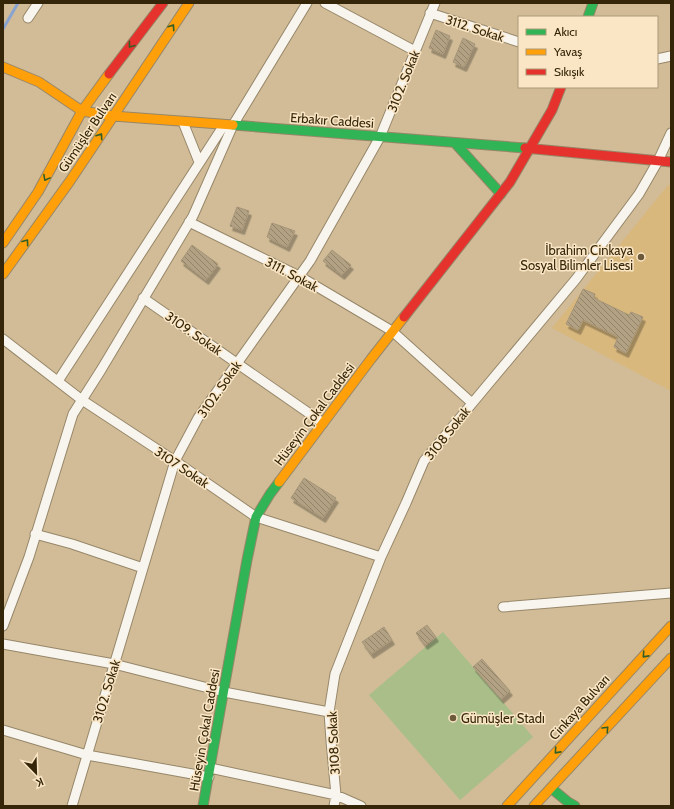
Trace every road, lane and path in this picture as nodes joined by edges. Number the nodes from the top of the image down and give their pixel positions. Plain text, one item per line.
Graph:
1 (38, 3) edge
2 (163, 3) edge
3 (189, 3) edge
4 (307, 3) edge
5 (325, 3) edge
6 (434, 3) edge
7 (593, 3) edge
8 (430, 13) junction
9 (588, 16) edge
10 (28, 18) dead end
11 (518, 42) edge
12 (415, 52) junction
13 (671, 56) edge
14 (658, 59) edge
15 (3, 67) edge
16 (561, 88) edge
17 (82, 111) junction
18 (113, 116) junction
19 (183, 122) junction
20 (228, 125) junction
21 (671, 133) edge
22 (380, 137) junction
23 (455, 142) junction
24 (530, 148) junction
25 (658, 161) junction
26 (200, 162) junction
27 (671, 162) edge
28 (501, 194) junction
29 (189, 222) junction
30 (3, 243) edge
31 (3, 274) edge
32 (299, 276) junction
33 (144, 298) junction
34 (392, 331) junction
35 (3, 339) edge
36 (237, 363) junction
37 (58, 381) junction
38 (82, 400) junction
39 (472, 403) junction
40 (323, 423) junction
41 (175, 461) junction
42 (256, 517) junction
43 (36, 534) junction
44 (381, 557) junction
45 (143, 568) junction
46 (671, 593) edge
47 (503, 607) dead end
48 (3, 626) edge
49 (671, 626) edge
50 (3, 644) edge
51 (671, 658) edge
52 (114, 664) junction
53 (224, 692) junction
54 (329, 712) junction
55 (3, 730) edge
56 (87, 755) junction
57 (210, 768) junction
58 (209, 777) junction
59 (551, 788) junction
60 (336, 795) junction
61 (72, 806) edge
62 (203, 806) edge
63 (334, 806) edge
64 (361, 806) edge
65 (507, 806) edge
66 (534, 806) edge
67 (575, 806) edge

1 - 10 street
2 -> 17 street, Gümüşler Bulvarı
18 -> 3 street, Gümüşler Bulvarı
4 - 20 street
5 - 12 street
6 - 8 street, 3102. Sokak
7 - 9 street
8 - 11 street, 3112. Sokak
8 - 12 street, 3102. Sokak
12 - 22 street, 3102. Sokak
13 - 14 street
15 - 17 street, Erbakır Caddesi
16 - 24 street, Hüseyin Çokal Caddesi
17 - 18 street, Erbakır Caddesi
17 -> 30 street, Gümüşler Bulvarı
18 - 19 street, Erbakır Caddesi
31 -> 18 street, Gümüşler Bulvarı
19 - 20 street, Erbakır Caddesi
19 - 26 street
20 - 22 street, Erbakır Caddesi
20 - 26 street
20 - 29 street
21 - 25 street, 3108 Sokak
22 - 23 street, Erbakır Caddesi
22 - 32 street, 3102. Sokak
23 - 24 street, Erbakır Caddesi
23 - 28 street
24 - 25 street, Erbakır Caddesi
24 - 28 street, Hüseyin Çokal Caddesi
25 - 27 street, Erbakır Caddesi
25 - 39 street, 3108 Sokak
26 - 37 street
28 - 34 street, Hüseyin Çokal Caddesi
29 - 32 street, 3111. Sokak
29 - 33 street
32 - 34 street, 3111. Sokak
32 - 36 street, 3102. Sokak
33 - 36 street, 3109. Sokak
33 - 38 street
34 - 39 street, 3111. Sokak
34 - 40 street, Hüseyin Çokal Caddesi
35 - 37 street, 3107 Sokak
36 - 40 street, 3109. Sokak
36 - 41 street, 3102. Sokak
37 - 38 street, 3107 Sokak
38 - 41 street, 3107 Sokak
38 - 43 street
39 - 44 street, 3108 Sokak
40 - 42 street, Hüseyin Çokal Caddesi
41 - 42 street, 3107 Sokak
41 - 45 street, 3102. Sokak
42 - 44 street, 3107 Sokak
42 - 53 street, Hüseyin Çokal Caddesi
43 - 45 street
43 - 48 street
44 - 54 street, 3108 Sokak
45 - 52 street, 3102. Sokak
46 - 47 street
49 -> 65 street, Cinkaya Bulvarı
50 - 52 street
59 -> 51 street
52 - 53 street
52 - 56 street, 3102. Sokak
53 - 54 street
53 - 57 street, Hüseyin Çokal Caddesi
54 - 60 street, 3108 Sokak
55 - 56 street
56 - 58 street
56 - 61 street, 3102. Sokak
57 - 58 street, Hüseyin Çokal Caddesi
57 - 60 street
58 - 62 street, Hüseyin Çokal Caddesi
59 - 66 street
59 - 67 street
60 - 63 street, 3108 Sokak
60 - 64 street

